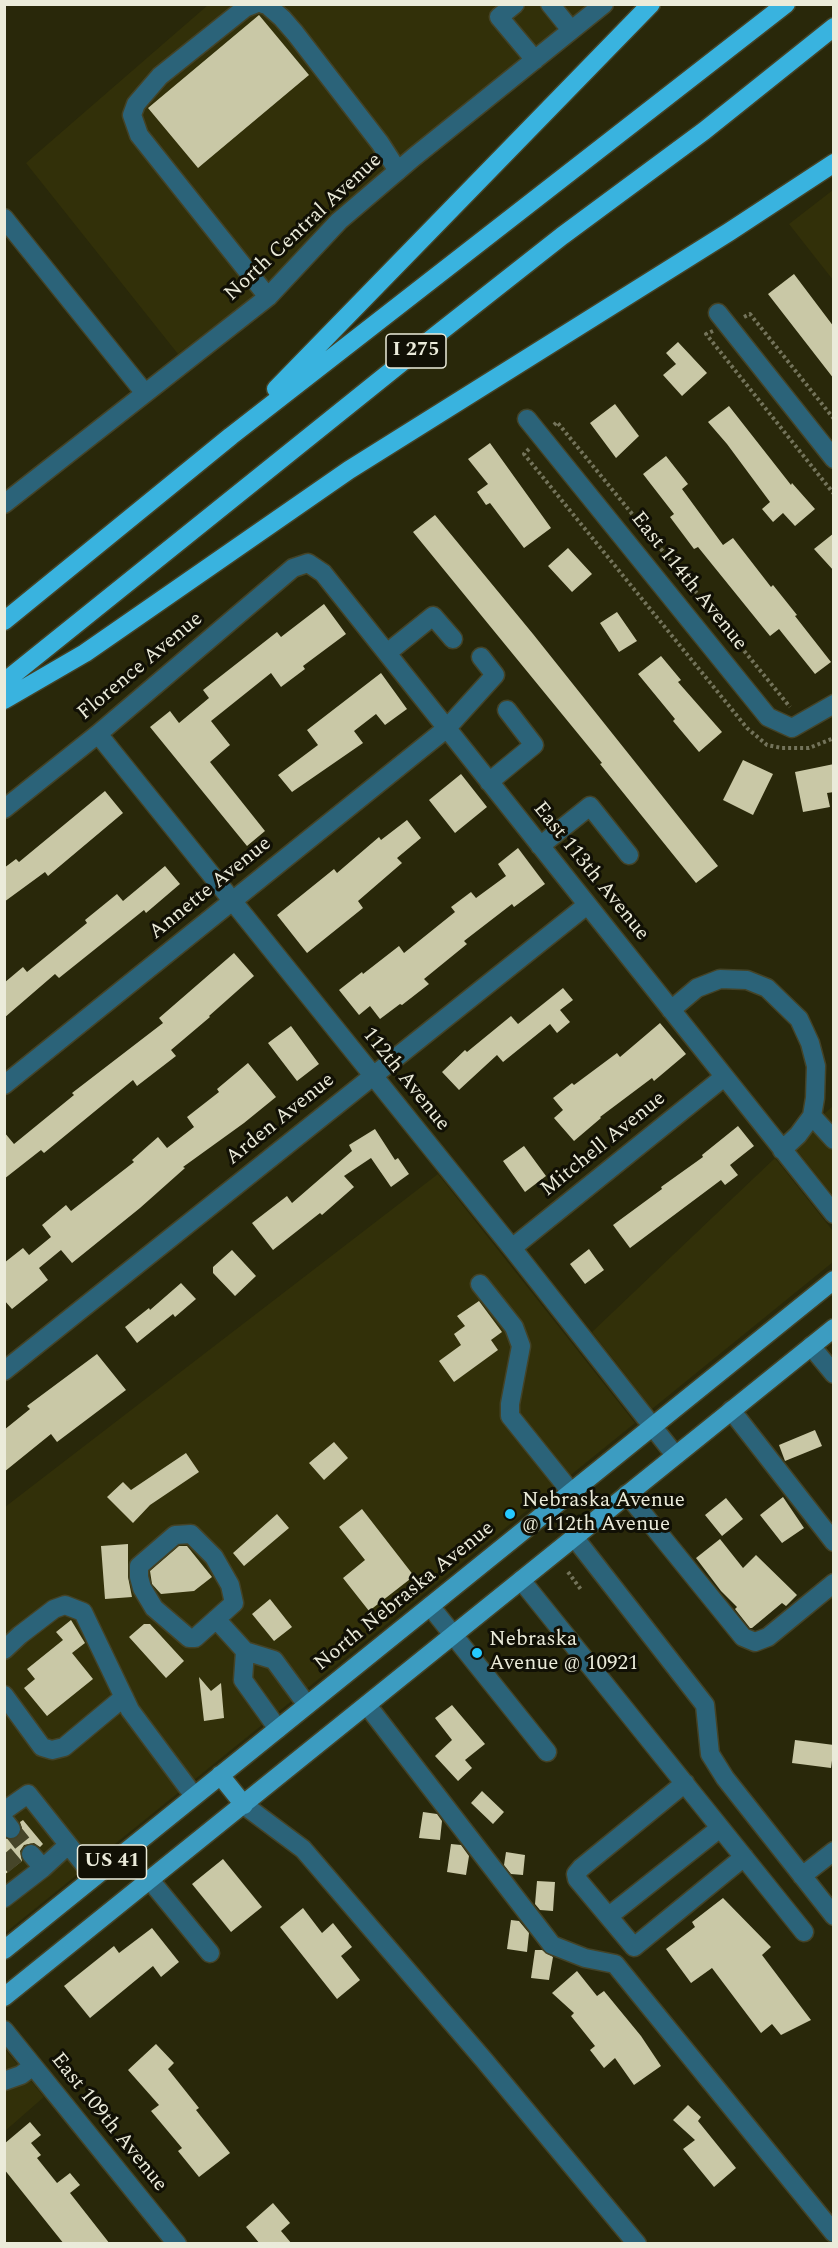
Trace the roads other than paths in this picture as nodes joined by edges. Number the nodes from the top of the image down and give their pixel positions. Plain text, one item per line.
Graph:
1 (255, 4) edge
2 (263, 4) edge
3 (515, 4) edge
4 (550, 4) edge
5 (604, 4) edge
6 (651, 4) edge
7 (786, 4) edge
8 (834, 27) edge
9 (571, 30) junction
10 (535, 60) junction
11 (834, 163) edge
12 (398, 171) junction
13 (4, 218) edge
14 (268, 297) junction
15 (723, 319) road end
16 (144, 392) junction
17 (527, 419) dead end
18 (231, 436) junction
19 (834, 459) edge
20 (4, 504) edge
21 (308, 563) joint
22 (4, 621) edge
23 (453, 639) dead end
24 (387, 653) junction
25 (481, 657) dead end
26 (4, 682) edge
27 (4, 700) edge
28 (834, 704) edge
29 (507, 710) dead end
30 (447, 728) junction
31 (98, 734) junction
32 (489, 782) junction
33 (4, 809) edge
34 (540, 846) junction
35 (629, 855) dead end
36 (232, 902) junction
37 (587, 905) junction
38 (671, 1010) junction
39 (372, 1075) junction
40 (724, 1077) junction
41 (4, 1085) edge
42 (813, 1116) junction
43 (834, 1140) edge
44 (782, 1150) junction
45 (834, 1214) edge
46 (512, 1248) junction
47 (834, 1280) edge
48 (480, 1284) dead end
49 (834, 1328) edge
50 (811, 1346) junction
51 (4, 1371) edge
52 (834, 1374) edge
53 (731, 1410) junction
54 (652, 1426) junction
55 (675, 1455) junction
56 (571, 1492) junction
57 (627, 1494) junction
58 (574, 1537) junction
59 (834, 1542) edge
60 (521, 1580) junction
61 (834, 1583) edge
62 (429, 1606) junction
63 (216, 1619) junction
64 (453, 1635) junction
65 (4, 1650) edge
66 (245, 1651) junction
67 (4, 1695) edge
68 (124, 1697) junction
69 (307, 1705) junction
70 (367, 1705) junction
71 (278, 1729) junction
72 (547, 1752) dead end
73 (220, 1775) junction
74 (685, 1784) junction
75 (194, 1796) junction
76 (244, 1805) junction
77 (4, 1811) edge
78 (720, 1828) junction
79 (68, 1845) junction
80 (834, 1851) edge
81 (744, 1857) junction
82 (802, 1876) junction
83 (94, 1877) junction
84 (150, 1880) junction
85 (7, 1891) edge
86 (609, 1916) junction
87 (834, 1916) edge
88 (804, 1932) dead end
89 (4, 1950) edge
90 (210, 1953) dead end
91 (4, 1997) edge
92 (4, 2030) edge
93 (33, 2066) junction
94 (4, 2081) edge
95 (834, 2233) edge
96 (177, 2244) edge
97 (637, 2244) edge

1 - 14 street
2 - 12 street
3 - 10 street
4 - 9 street
5 - 9 street, North Central Avenue
6 - 18 highway
7 - 18 highway, I 275
8 - 26 highway, I 275
9 - 10 street, North Central Avenue
10 - 12 street, North Central Avenue
11 - 27 highway
12 - 14 street, North Central Avenue
13 - 16 street
14 - 16 street, North Central Avenue
15 - 19 street
16 - 20 street, North Central Avenue
17 - 28 street, East 114th Avenue
18 - 22 highway, I 275
21 - 24 street, East 113th Avenue
21 - 31 street, Florence Avenue
23 - 24 street
24 - 30 street, East 113th Avenue
25 - 30 street, Annette Avenue
29 - 32 street
30 - 32 street, East 113th Avenue
30 - 36 street, Annette Avenue
31 - 33 street, Florence Avenue
31 - 36 street, 112th Avenue
32 - 34 street, East 113th Avenue
34 - 35 street
34 - 37 street, East 113th Avenue
36 - 39 street, 112th Avenue
36 - 41 street, Annette Avenue
37 - 38 street, East 113th Avenue
37 - 39 street, Arden Avenue
38 - 40 street, East 113th Avenue
38 - 42 street
39 - 46 street, 112th Avenue
39 - 51 street, Arden Avenue
40 - 44 street, East 113th Avenue
40 - 46 street, Mitchell Avenue
42 - 43 street
42 - 44 street
44 - 45 street, East 113th Avenue
46 - 54 street, 112th Avenue
47 - 54 main road, North Nebraska Avenue / US 41
48 - 56 street
49 - 50 main road, US 41
50 - 52 street
50 - 53 main road, US 41
53 - 55 main road, US 41
53 - 59 street
54 - 55 street, 112th Avenue
54 - 56 main road, North Nebraska Avenue / US 41
55 - 57 main road, US 41
56 - 62 main road, North Nebraska Avenue / US 41
57 - 58 main road, US 41
57 - 61 street
58 - 60 main road, US 41
58 - 82 street
60 - 64 main road, US 41
60 - 74 street
62 - 64 street
62 - 69 main road, North Nebraska Avenue / US 41
63 - 63 street
63 - 66 street
64 - 70 main road, US 41
64 - 72 street
65 - 68 street
66 - 69 street
66 - 71 street
67 - 68 street
68 - 75 street
69 - 71 main road, North Nebraska Avenue / US 41
70 - 76 main road, US 41
70 - 95 street
71 - 73 main road, North Nebraska Avenue / US 41
73 - 75 main road, North Nebraska Avenue / US 41
73 - 76 main road
74 - 78 street
74 - 86 street
75 - 83 main road, North Nebraska Avenue / US 41
76 - 84 main road, US 41
76 - 97 street
77 - 79 street
78 - 81 street
78 - 86 street
79 - 83 street
79 - 85 street
80 - 82 street
81 - 86 street
81 - 88 street
82 - 87 street
83 - 89 main road, North Nebraska Avenue / US 41
84 - 90 street
84 - 91 main road, US 41
92 - 93 street, East 109th Avenue
93 - 94 street
93 - 96 street, East 109th Avenue

